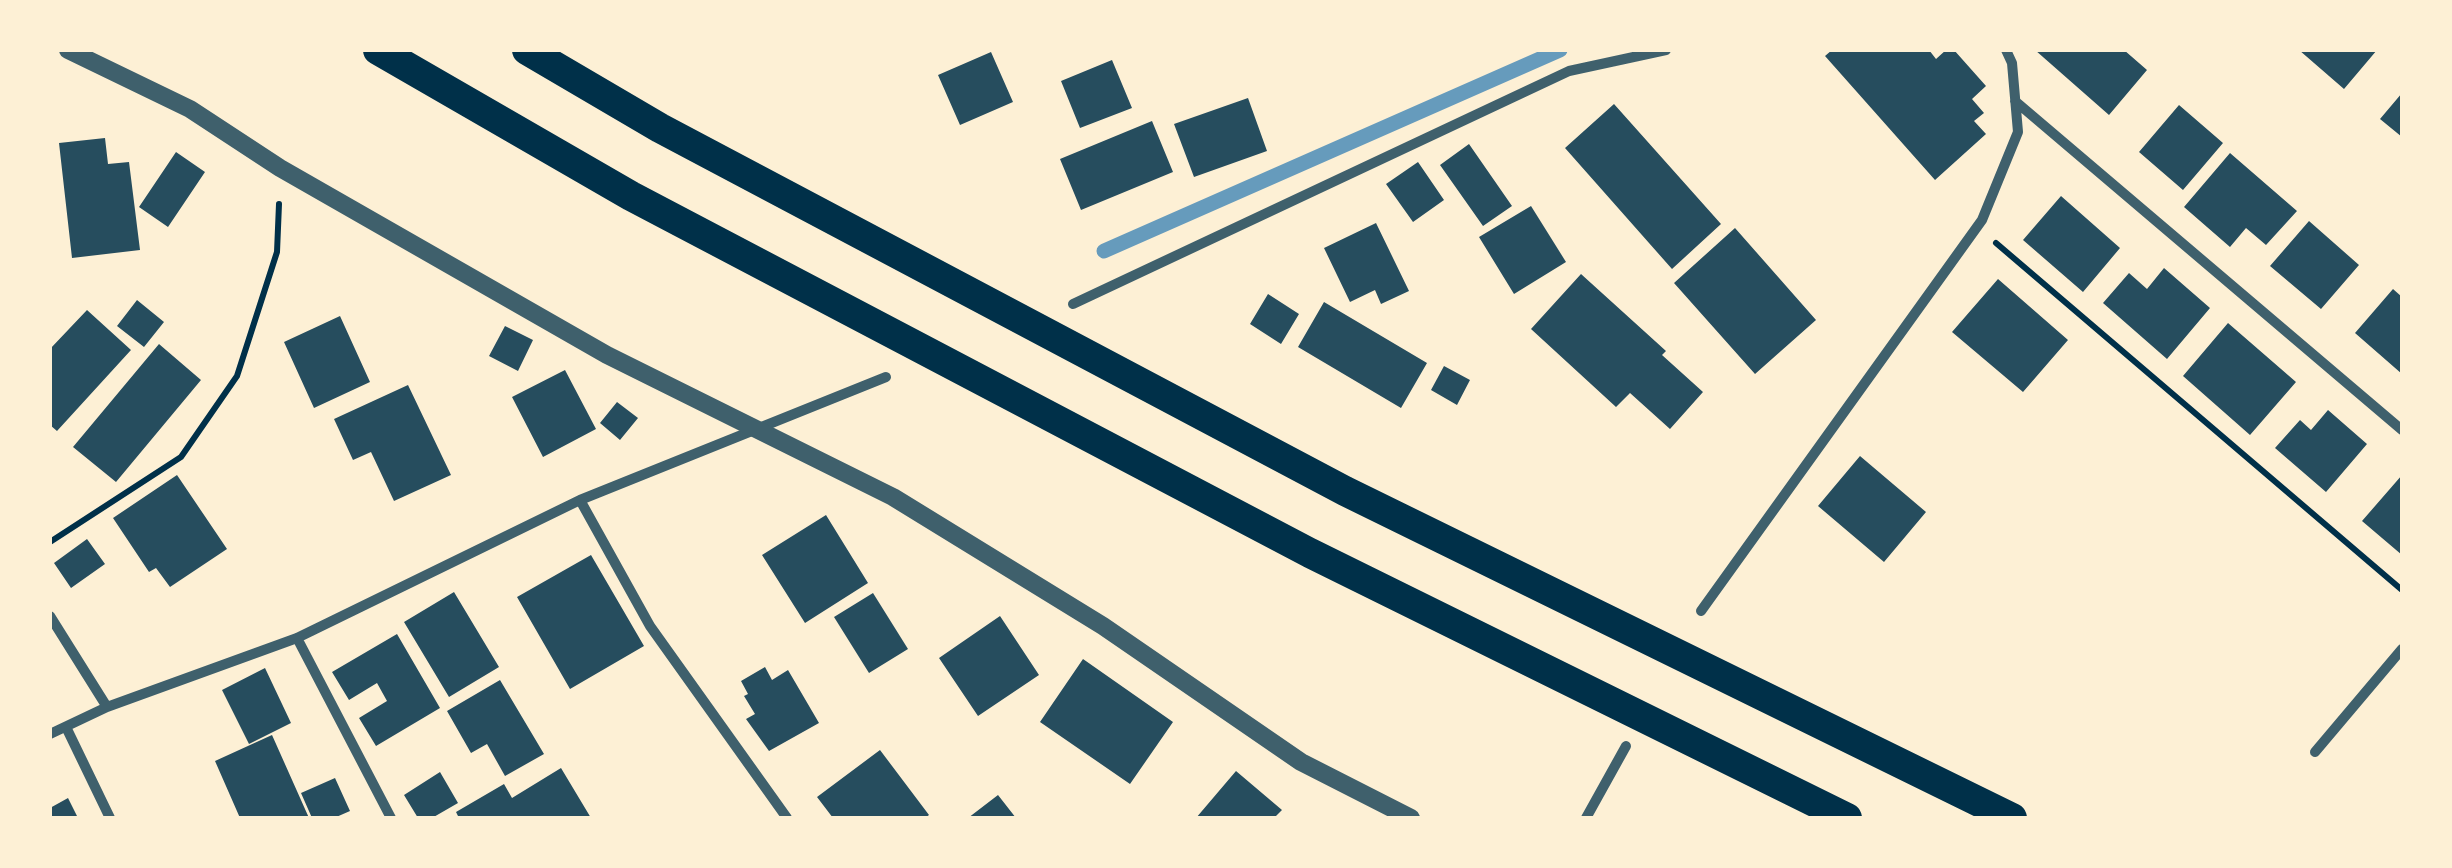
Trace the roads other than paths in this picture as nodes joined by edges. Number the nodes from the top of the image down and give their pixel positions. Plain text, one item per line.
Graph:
1 (68, 50) edge
2 (378, 50) edge
3 (527, 50) edge
4 (1666, 50) edge
5 (2006, 50) edge
6 (2016, 101) junction
7 (1073, 304) dead end
8 (886, 377) dead end
9 (757, 430) junction
10 (2402, 430) edge
11 (580, 500) junction
12 (1702, 612) dead end
13 (50, 616) edge
14 (297, 638) junction
15 (2402, 649) edge
16 (107, 707) junction
17 (66, 727) junction
18 (50, 734) edge
19 (1626, 746) dead end
20 (2315, 752) dead end
21 (110, 818) edge
22 (391, 818) edge
23 (787, 818) edge
24 (1410, 818) edge
25 (1586, 818) edge
26 (1847, 818) edge
27 (2012, 818) edge

1 - 9 street
2 - 26 highway
3 - 27 highway
4 - 7 street
5 - 6 street
6 - 10 street
6 - 12 street
8 - 9 street
9 - 11 street
9 - 24 street
11 - 14 street
11 - 23 street
13 - 16 street
14 - 16 street
14 - 22 street
15 - 20 street
16 - 17 street
17 - 18 street
17 - 21 street
19 - 25 street

